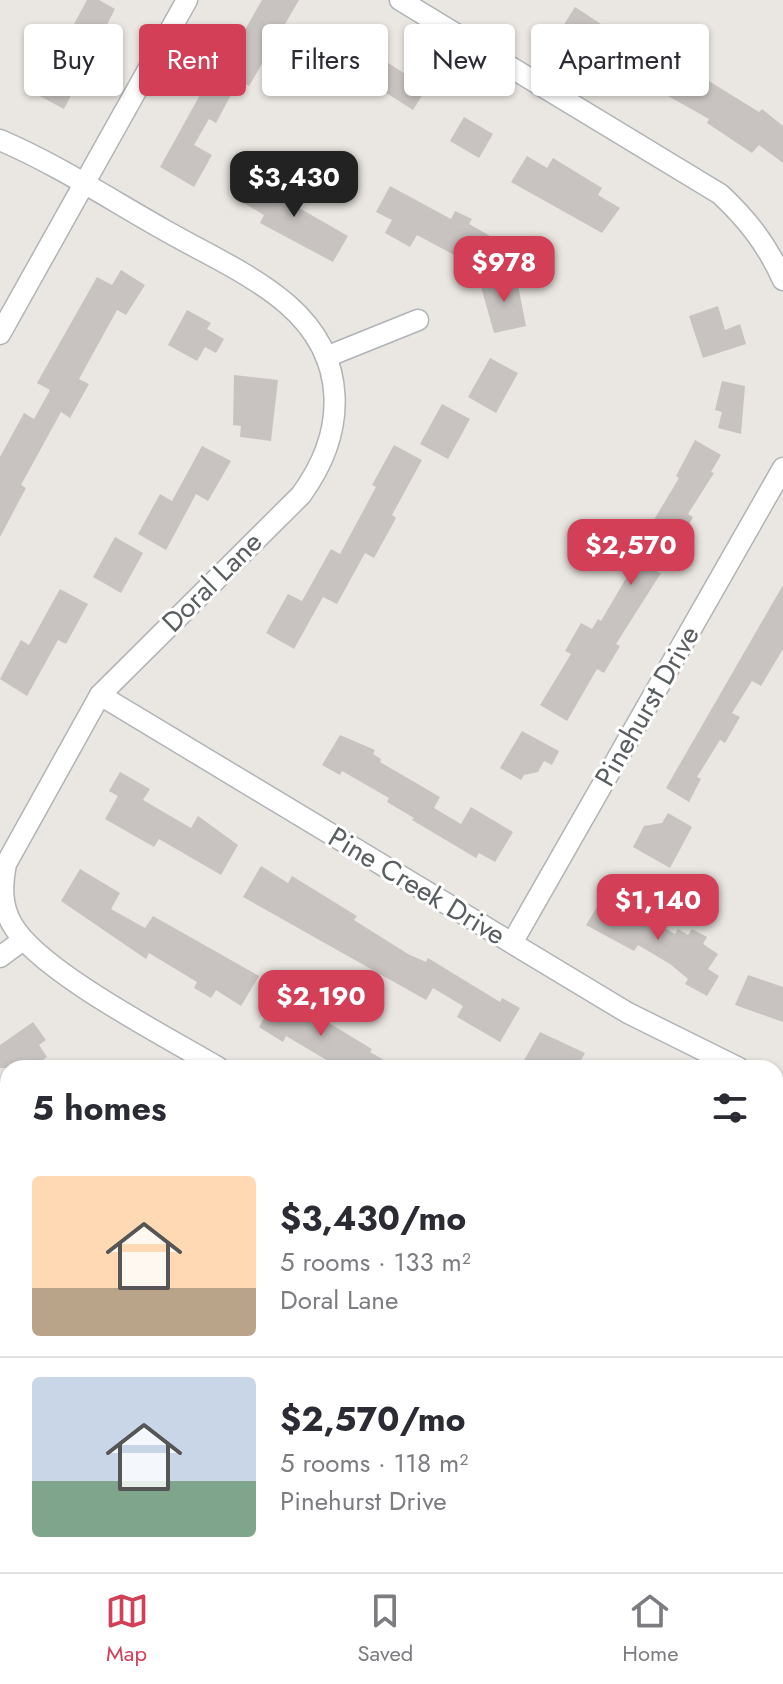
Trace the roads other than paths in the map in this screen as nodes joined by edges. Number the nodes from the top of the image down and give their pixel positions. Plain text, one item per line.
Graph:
1 (187, 0) edge
2 (400, 0) edge
3 (0, 140) edge
4 (84, 184) junction
5 (783, 280) edge
6 (418, 320) dead end
7 (0, 334) edge
8 (326, 357) junction
9 (783, 468) edge
10 (100, 695) junction
11 (23, 940) junction
12 (512, 943) junction
13 (0, 957) edge
14 (206, 1060) edge
15 (723, 1060) edge

1 - 4 street
2 - 5 street
3 - 4 street, Doral Lane
4 - 7 street
4 - 8 street, Doral Lane
6 - 8 street
8 - 10 street, Doral Lane
9 - 12 street, Pinehurst Drive
10 - 11 street, Doral Lane
10 - 12 street, Pine Creek Drive
11 - 13 street
11 - 14 street, Doral Lane
12 - 15 street, Pine Creek Drive

